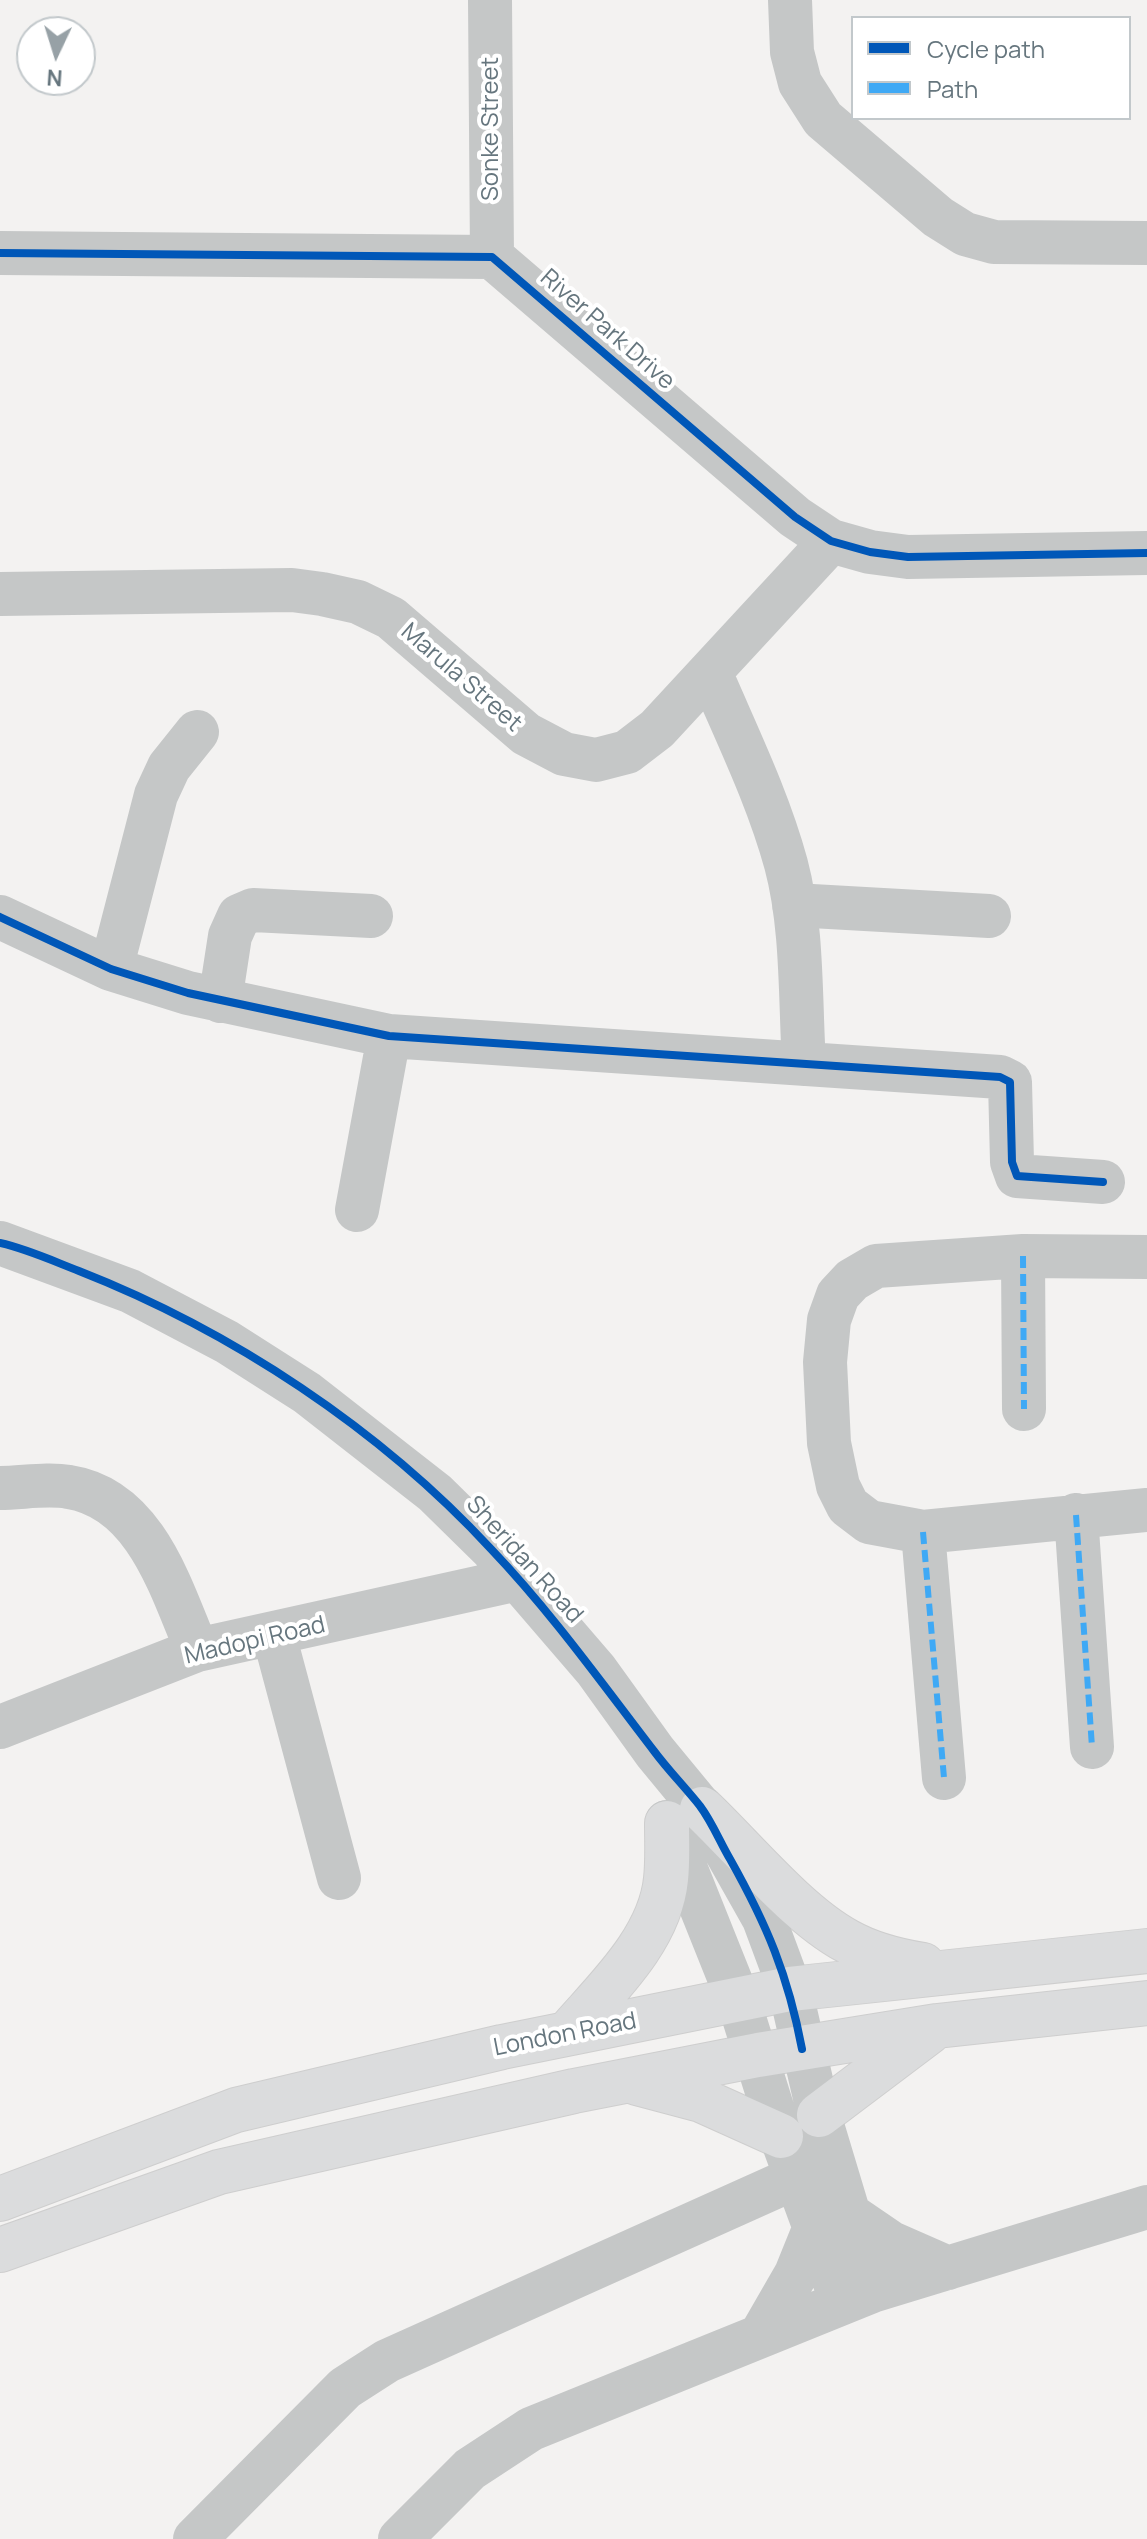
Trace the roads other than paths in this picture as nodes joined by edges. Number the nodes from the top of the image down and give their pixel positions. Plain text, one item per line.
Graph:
1 (490, 0) edge
2 (790, 0) edge
3 (1147, 243) edge
4 (0, 253) edge
5 (492, 257) junction
6 (831, 541) junction
7 (1147, 553) edge
8 (0, 594) edge
9 (710, 672) junction
10 (197, 732) dead end
11 (794, 905) junction
12 (371, 916) dead end
13 (989, 916) dead end
14 (0, 917) edge
15 (111, 969) junction
16 (220, 1001) junction
17 (389, 1036) junction
18 (804, 1064) junction
19 (1103, 1182) dead end
20 (357, 1210) dead end
21 (0, 1243) edge
22 (1023, 1256) junction
23 (1147, 1257) edge
24 (1024, 1409) dead end
25 (0, 1488) edge
26 (1147, 1510) edge
27 (1076, 1515) junction
28 (923, 1532) junction
29 (518, 1579) junction
30 (274, 1635) junction
31 (197, 1650) junction
32 (0, 1727) edge
33 (1092, 1747) dead end
34 (944, 1778) dead end
35 (684, 1816) junction
36 (339, 1878) dead end
37 (1147, 1951) edge
38 (956, 1971) junction
39 (790, 1989) junction
40 (739, 2002) junction
41 (1147, 2003) edge
42 (937, 2026) junction
43 (568, 2033) junction
44 (802, 2049) junction
45 (758, 2055) junction
46 (624, 2081) junction
47 (819, 2115) junction
48 (781, 2136) junction
49 (797, 2177) junction
50 (0, 2199) edge
51 (1147, 2207) edge
52 (832, 2221) junction
53 (0, 2250) edge
54 (948, 2268) junction
55 (857, 2297) junction
56 (762, 2333) junction
57 (195, 2539) edge
58 (400, 2539) edge

1 - 5 street, Sonke Street
2 - 3 street
4 - 5 street
5 - 6 street, River Park Drive
6 - 7 street, River Park Drive
6 - 9 street, Marula Street
8 - 9 street, Marula Street
9 - 11 street
10 - 15 street
11 - 13 street
11 - 18 street
12 - 16 street
14 - 15 street
15 - 16 street
16 - 17 street
17 - 18 street
17 - 20 street
18 - 19 street
21 - 29 street, Sheridan Road
22 - 23 street
22 - 24 street
22 - 28 street
25 - 31 street
26 - 27 street
27 - 28 street
27 - 33 street
28 - 34 street
29 - 30 street, Madopi Road
29 - 35 street, Sheridan Road
30 - 31 street, Madopi Road
30 - 36 street
31 - 32 street, Madopi Road
35 - 38 main road
35 - 39 street, Sheridan Road
35 - 40 street, Sheridan Road
35 - 43 main road
37 - 38 main road, London Road
38 - 39 main road, London Road
39 - 40 main road, London Road
39 - 44 street, Sheridan Road
40 - 43 main road, London Road
40 - 45 street, Sheridan Road
41 - 42 main road
42 - 44 main road
42 - 47 main road
43 - 50 main road, London Road
44 - 45 main road
44 - 47 street, Sheridan Road
45 - 46 main road
45 - 48 street, Sheridan Road
46 - 48 main road
46 - 53 main road
47 - 52 street, Sheridan Road
48 - 49 street, Sheridan Road
49 - 52 street, Sheridan Road
49 - 57 street
51 - 54 street
52 - 54 street
52 - 55 street
52 - 56 street
54 - 55 street
55 - 56 street
56 - 58 street

